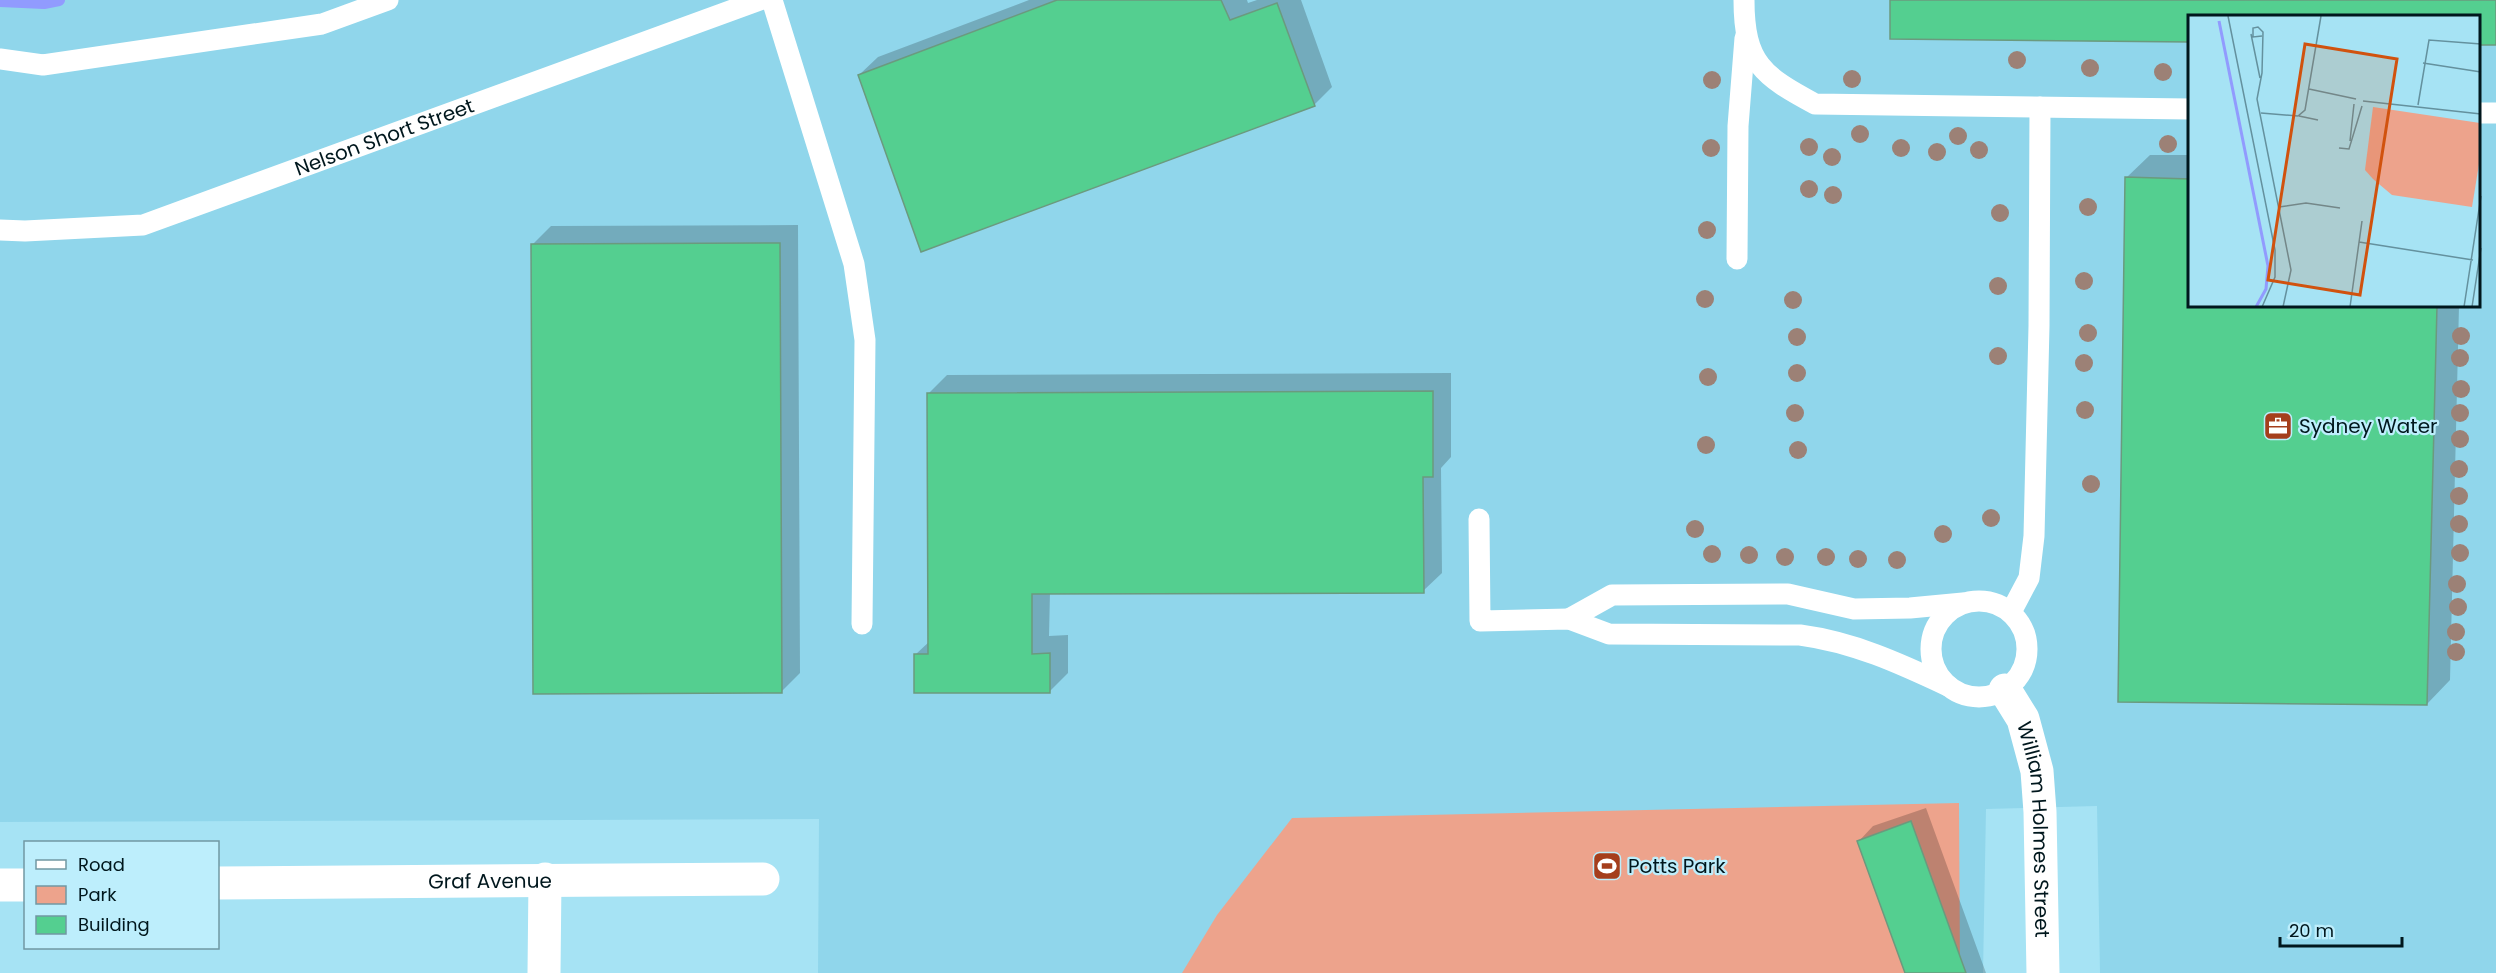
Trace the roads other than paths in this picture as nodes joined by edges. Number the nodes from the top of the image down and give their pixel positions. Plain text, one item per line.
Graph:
1 (388, 0) edge
2 (760, 0) edge
3 (772, 0) edge
4 (1744, 0) edge
5 (1746, 38) junction
6 (0, 59) edge
7 (2040, 107) junction
8 (2188, 109) edge
9 (0, 230) edge
10 (1737, 259) dead end
11 (1479, 519) dead end
12 (1963, 603) junction
13 (2011, 612) junction
14 (1569, 619) junction
15 (862, 624) dead end
16 (1948, 686) junction
17 (2005, 690) junction
18 (545, 879) junction
19 (763, 879) dead end
20 (219, 883) edge
21 (0, 885) edge
22 (24, 885) edge
23 (544, 973) edge
24 (2043, 973) edge

1 - 6 lane
2 - 9 lane, Nelson Short Street
3 - 15 lane
4 - 5 lane
5 - 7 lane
5 - 10 lane
7 - 8 lane
7 - 13 lane
11 - 14 lane
12 - 13 lane
12 - 14 lane
12 - 16 lane
13 - 17 lane
14 - 16 lane
16 - 17 lane
17 - 24 street, William Holmes Street
18 - 19 street, Graf Avenue
18 - 20 street, Graf Avenue
18 - 23 street
21 - 22 street

